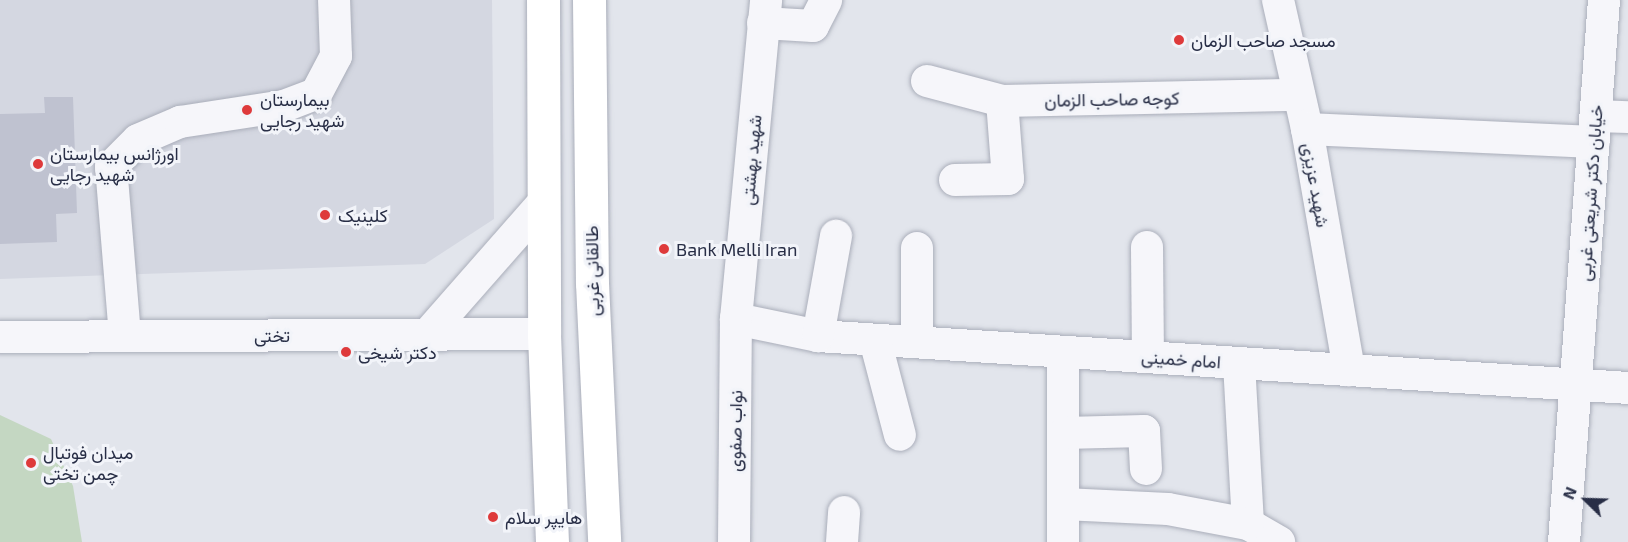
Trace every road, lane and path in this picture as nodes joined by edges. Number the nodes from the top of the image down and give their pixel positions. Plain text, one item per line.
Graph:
1 (334, 0) edge
2 (543, 0) edge
3 (589, 0) edge
4 (826, 0) edge
5 (1278, 0) edge
6 (1604, 0) edge
7 (765, 12) edge
8 (927, 81) dead end
9 (1299, 95) junction
10 (1002, 101) junction
11 (1628, 117) edge
12 (1307, 129) junction
13 (1595, 129) junction
14 (955, 180) dead end
15 (542, 204) junction
16 (836, 236) dead end
17 (1147, 247) dead end
18 (917, 248) dead end
19 (736, 319) junction
20 (544, 334) junction
21 (427, 335) junction
22 (125, 336) junction
23 (818, 336) junction
24 (0, 337) edge
25 (874, 340) junction
26 (917, 342) junction
27 (1063, 352) junction
28 (1148, 357) junction
29 (1239, 363) junction
30 (1349, 370) junction
31 (1575, 385) junction
32 (1628, 388) edge
33 (1064, 433) junction
34 (900, 435) dead end
35 (1146, 469) dead end
36 (1064, 504) junction
37 (1248, 524) junction
38 (552, 542) edge
39 (604, 542) edge
40 (734, 542) edge
41 (1063, 542) edge
42 (1220, 542) edge
43 (1279, 542) edge
44 (1564, 542) edge

1 - 22 street
2 - 15 main road
3 - 39 main road, طالقانی غربی
4 - 7 street
5 - 9 street, شهید عزیزی
6 - 13 street, خیابان دکتر شریعتی غربی
7 - 19 street, شهید بهشتی
8 - 10 street, کوجه صاحب الزمان
9 - 10 street, کوجه صاحب الزمان
9 - 12 street, شهید عزیزی
10 - 14 street
11 - 13 street
12 - 13 street
12 - 30 street, شهید عزیزی
13 - 31 street, خیابان دکتر شریعتی غربی
15 - 20 main road
15 - 21 street
16 - 23 street
17 - 28 street
18 - 26 street
19 - 23 street, امام خمینی
19 - 40 street, نواب صفوی
20 - 21 street, تختی
20 - 38 main road
21 - 22 street, تختی
22 - 24 street, تختی
23 - 25 street, امام خمینی
25 - 26 street, امام خمینی
25 - 34 street
26 - 27 street, امام خمینی
27 - 28 street, امام خمینی
27 - 33 street
28 - 29 street, امام خمینی
29 - 30 street, امام خمینی
29 - 37 street
30 - 31 street, امام خمینی
31 - 32 street, امام خمینی
31 - 44 street, خیابان دکتر شریعتی غربی
33 - 35 street
33 - 36 street
36 - 37 street
36 - 41 street
37 - 42 street
37 - 43 street

